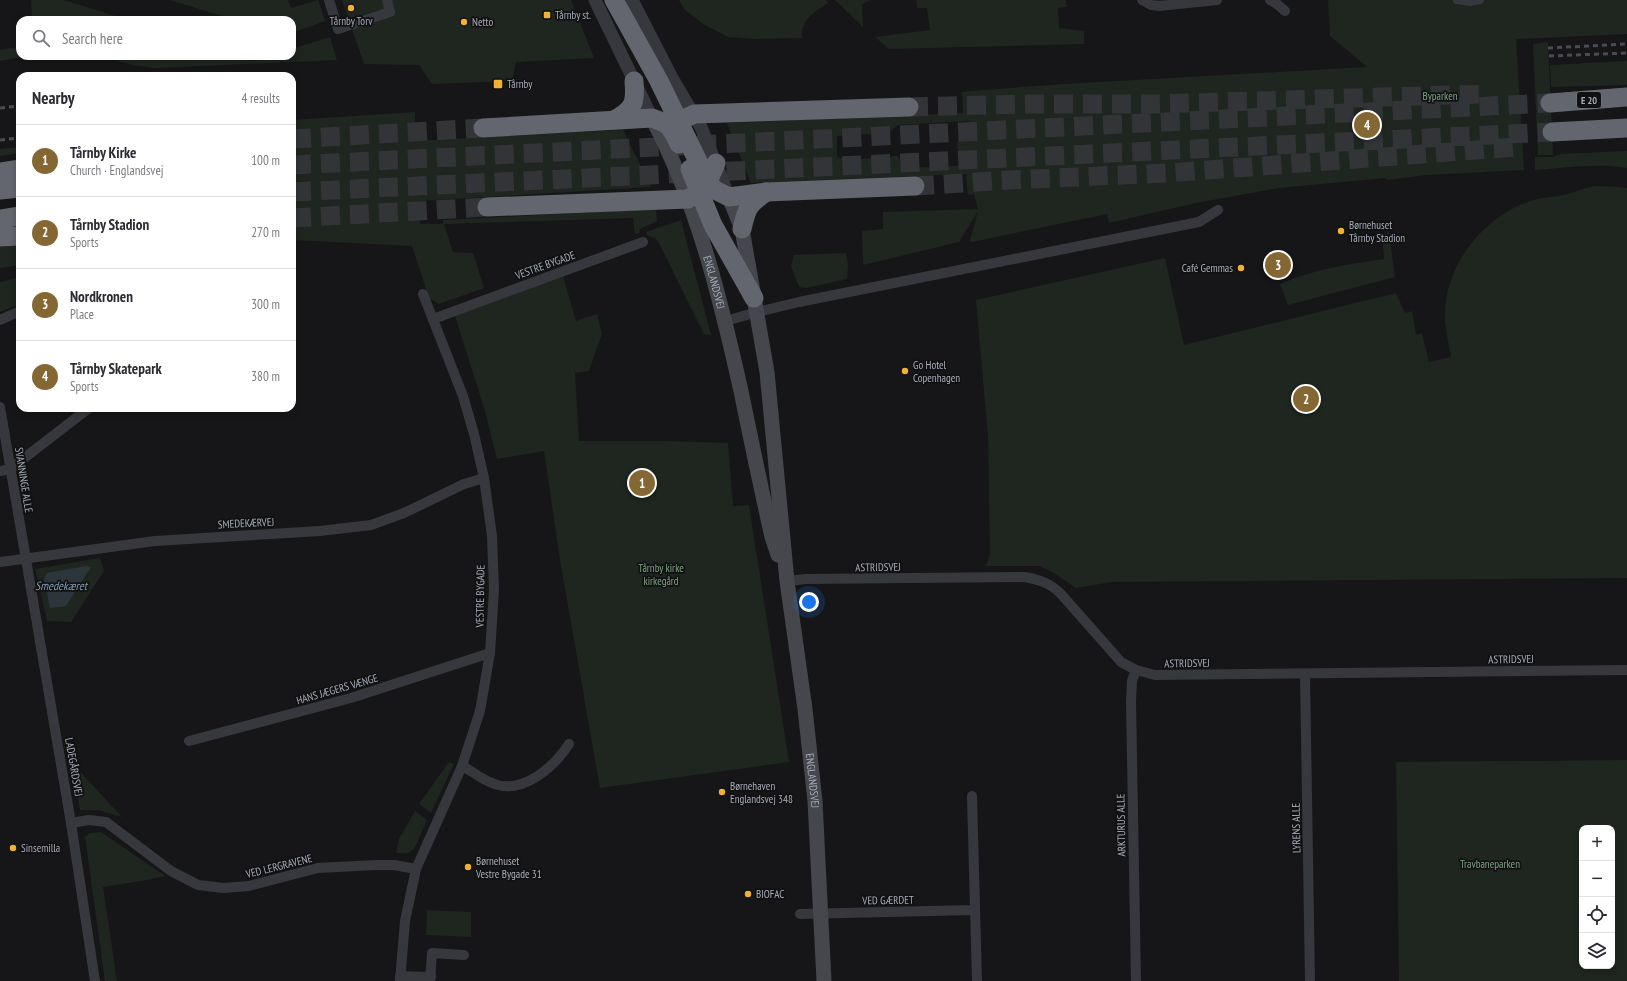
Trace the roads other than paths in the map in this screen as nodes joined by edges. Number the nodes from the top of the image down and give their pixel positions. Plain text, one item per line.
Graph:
1 (329, 0) edge
2 (387, 0) edge
3 (594, 0) edge
4 (614, 0) edge
5 (632, 0) edge
6 (1142, 0) edge
7 (1217, 0) edge
8 (1270, 0) edge
9 (1457, 0) edge
10 (1480, 0) edge
11 (1285, 11) dead end
12 (634, 81) junction
13 (1550, 98) tunnel mouth
14 (1620, 98) edge
15 (909, 107) tunnel mouth
16 (652, 118) junction
17 (614, 120) junction
18 (678, 127) junction
19 (483, 128) tunnel mouth
20 (1627, 128) edge
21 (1627, 139) edge
22 (716, 164) junction
23 (16, 170) edge
24 (0, 172) edge
25 (915, 186) tunnel mouth
26 (16, 188) edge
27 (0, 190) edge
28 (698, 191) junction
29 (766, 192) junction
30 (729, 197) junction
31 (487, 207) tunnel mouth
32 (1218, 210) dead end
33 (16, 217) edge
34 (0, 219) edge
35 (742, 229) junction
36 (16, 236) edge
37 (0, 237) edge
38 (643, 242) dead end
39 (423, 294) dead end
40 (756, 305) junction
41 (16, 313) edge
42 (433, 318) junction
43 (0, 320) edge
44 (726, 321) junction
45 (0, 407) edge
46 (84, 412) edge
47 (5, 470) edge
48 (484, 478) junction
49 (25, 557) junction
50 (0, 562) edge
51 (787, 581) junction
52 (490, 653) junction
53 (1136, 670) junction
54 (1627, 670) edge
55 (1305, 674) junction
56 (189, 741) dead end
57 (569, 744) dead end
58 (462, 766) junction
59 (972, 796) dead end
60 (71, 823) junction
61 (416, 869) junction
62 (975, 910) junction
63 (820, 913) junction
64 (800, 914) dead end
65 (464, 955) dead end
66 (400, 978) edge
67 (430, 979) edge
68 (95, 981) edge
69 (824, 981) edge
70 (977, 981) edge
71 (1136, 981) edge
72 (1310, 981) edge

1 - 2 street
3 - 12 street
4 - 18 highway
5 - 18 street, ENGLANDSVEJ
6 - 7 street
8 - 11 street
9 - 10 street
12 - 16 street
12 - 17 highway
13 - 14 highway, E 20
15 - 18 highway
16 - 17 highway
16 - 18 highway
17 - 19 highway
18 - 22 street, ENGLANDSVEJ
18 - 28 highway
18 - 28 main road, ENGLANDSVEJ
20 - 21 highway
22 - 28 highway
22 - 30 street, ENGLANDSVEJ
23 - 24 highway
25 - 29 highway
26 - 27 highway
28 - 30 highway
28 - 31 highway
28 - 40 highway
28 - 44 main road, ENGLANDSVEJ
29 - 30 highway
29 - 35 highway
30 - 35 main road, ENGLANDSVEJ
32 - 40 street
33 - 34 highway
35 - 40 main road, ENGLANDSVEJ
36 - 37 highway
38 - 42 street, VESTRE BYGADE
39 - 42 street, VESTRE BYGADE
40 - 44 street
40 - 51 main road, ENGLANDSVEJ
41 - 43 street
42 - 48 street, VESTRE BYGADE
44 - 51 main road, ENGLANDSVEJ
45 - 47 street, SVANNINGE ALLE
46 - 47 street
47 - 49 street, SVANNINGE ALLE
48 - 49 street, SMEDEKÆRVEJ
48 - 52 street, VESTRE BYGADE
49 - 50 street, SMEDEKÆRVEJ
49 - 60 street, LADEGÅRDSVEJ
51 - 53 street, ASTRIDSVEJ
51 - 63 main road, ENGLANDSVEJ
52 - 56 street, HANS JÆGERS VÆNGE
52 - 58 street, VESTRE BYGADE
53 - 55 street, ASTRIDSVEJ
53 - 71 street, ARKTURUS ALLE
54 - 55 street, ASTRIDSVEJ
55 - 72 street, LYRENS ALLE
57 - 58 street
58 - 61 street, VESTRE BYGADE
59 - 62 street
60 - 61 street, VED LERGRAVENE
60 - 68 street, LADEGÅRDSVEJ
61 - 66 street, VESTRE BYGADE
62 - 63 street, VED GÆRDET
62 - 70 street
63 - 64 street, VED GÆRDET
63 - 69 main road, ENGLANDSVEJ
65 - 67 street
66 - 67 street

